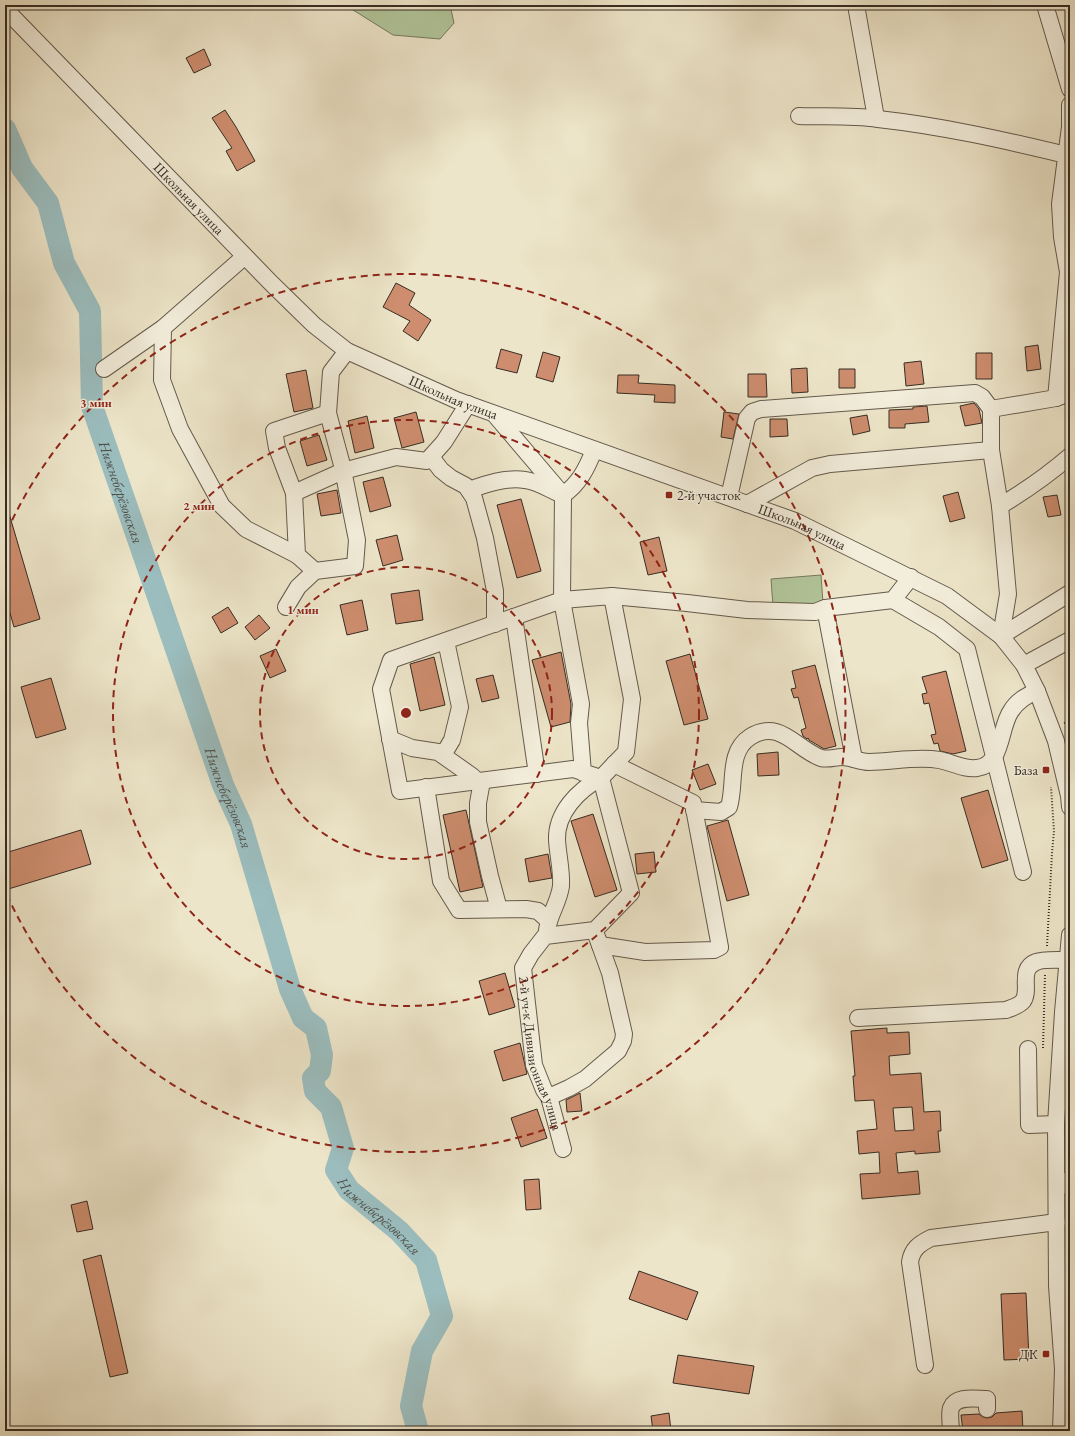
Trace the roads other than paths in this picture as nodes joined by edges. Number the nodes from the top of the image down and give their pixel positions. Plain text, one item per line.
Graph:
1 (856, 5) edge
2 (1045, 5) edge
3 (5, 9) edge
4 (1070, 89) edge
5 (1070, 106) edge
6 (799, 116) dead end
7 (876, 118) junction
8 (1066, 155) junction
9 (244, 257) junction
10 (163, 328) junction
11 (347, 351) junction
12 (104, 369) dead end
13 (1063, 396) edge
14 (468, 404) junction
15 (991, 409) junction
16 (328, 414) junction
17 (494, 414) junction
18 (594, 450) junction
19 (991, 450) junction
20 (1070, 456) edge
21 (431, 457) junction
22 (343, 471) junction
23 (469, 490) junction
24 (294, 493) junction
25 (563, 495) junction
26 (729, 497) junction
27 (747, 504) junction
28 (1000, 506) junction
29 (297, 555) junction
30 (315, 571) junction
31 (911, 577) junction
32 (1070, 593) edge
33 (612, 596) junction
34 (562, 600) junction
35 (893, 600) junction
36 (286, 607) dead end
37 (825, 608) junction
38 (514, 617) junction
39 (495, 624) junction
40 (1001, 636) junction
41 (1070, 640) edge
42 (446, 641) junction
43 (1024, 665) junction
44 (1037, 691) junction
45 (390, 739) junction
46 (443, 755) junction
47 (994, 756) junction
48 (854, 759) junction
49 (614, 764) junction
50 (583, 773) junction
51 (536, 774) junction
52 (601, 778) junction
53 (480, 781) junction
54 (426, 787) junction
55 (1070, 807) edge
56 (694, 810) junction
57 (1023, 872) dead end
58 (499, 909) junction
59 (549, 921) junction
60 (1070, 935) edge
61 (546, 936) junction
62 (597, 938) junction
63 (1068, 960) junction
64 (858, 1018) dead end
65 (1028, 1049) dead end
66 (549, 1097) junction
67 (1056, 1124) junction
68 (563, 1149) dead end
69 (1070, 1179) edge
70 (1057, 1188) junction
71 (1057, 1222) junction
72 (1064, 1286) edge
73 (925, 1365) dead end
74 (987, 1409) dead end
75 (951, 1431) edge
76 (1060, 1431) edge

1 - 7 street
2 - 4 street
3 - 9 street, Школьная улица
5 - 8 street
6 - 7 street
7 - 8 street
8 - 13 street
9 - 10 street
9 - 11 street, Школьная улица
10 - 12 street
10 - 29 street
11 - 14 street, Школьная улица
11 - 16 street
13 - 15 street
14 - 17 street, Школьная улица
14 - 21 street
15 - 19 street
15 - 26 street
16 - 22 street
16 - 24 street
17 - 18 street, Школьная улица
17 - 25 street
18 - 25 street
18 - 26 street, Школьная улица
19 - 27 street
19 - 28 street
20 - 28 street
21 - 22 street
21 - 23 street
22 - 24 street
22 - 30 street
23 - 25 street
23 - 39 street
24 - 29 street
25 - 34 street
26 - 27 street, Школьная улица
27 - 31 street, Школьная улица
28 - 40 street
29 - 30 street
30 - 36 street
31 - 35 street
31 - 40 street, Школьная улица
32 - 40 street
33 - 34 street
33 - 37 street
33 - 49 street
34 - 38 street
34 - 50 street
35 - 37 street
35 - 47 street
37 - 48 street
38 - 39 street
38 - 51 street
39 - 42 street
40 - 43 street, Школьная улица
41 - 43 street
42 - 45 street
42 - 46 street
43 - 44 street, Школьная улица
44 - 47 street
44 - 55 street, Школьная улица
45 - 46 street
45 - 54 street
46 - 53 street
47 - 48 street
47 - 57 street
48 - 56 street
49 - 52 street
49 - 56 street
50 - 51 street
50 - 52 street
51 - 53 street
52 - 59 street
52 - 62 street
53 - 54 street
53 - 58 street
54 - 58 street
56 - 62 street
58 - 59 street
59 - 61 street
60 - 63 street
61 - 62 street
61 - 66 street, 2-й уч-к Дивизионная улица
62 - 66 street
63 - 64 street
63 - 67 street
65 - 67 street
66 - 68 street, 2-й уч-к Дивизионная улица
67 - 70 street
69 - 70 street
70 - 71 street
71 - 72 street
71 - 73 street
72 - 76 street
74 - 75 street

